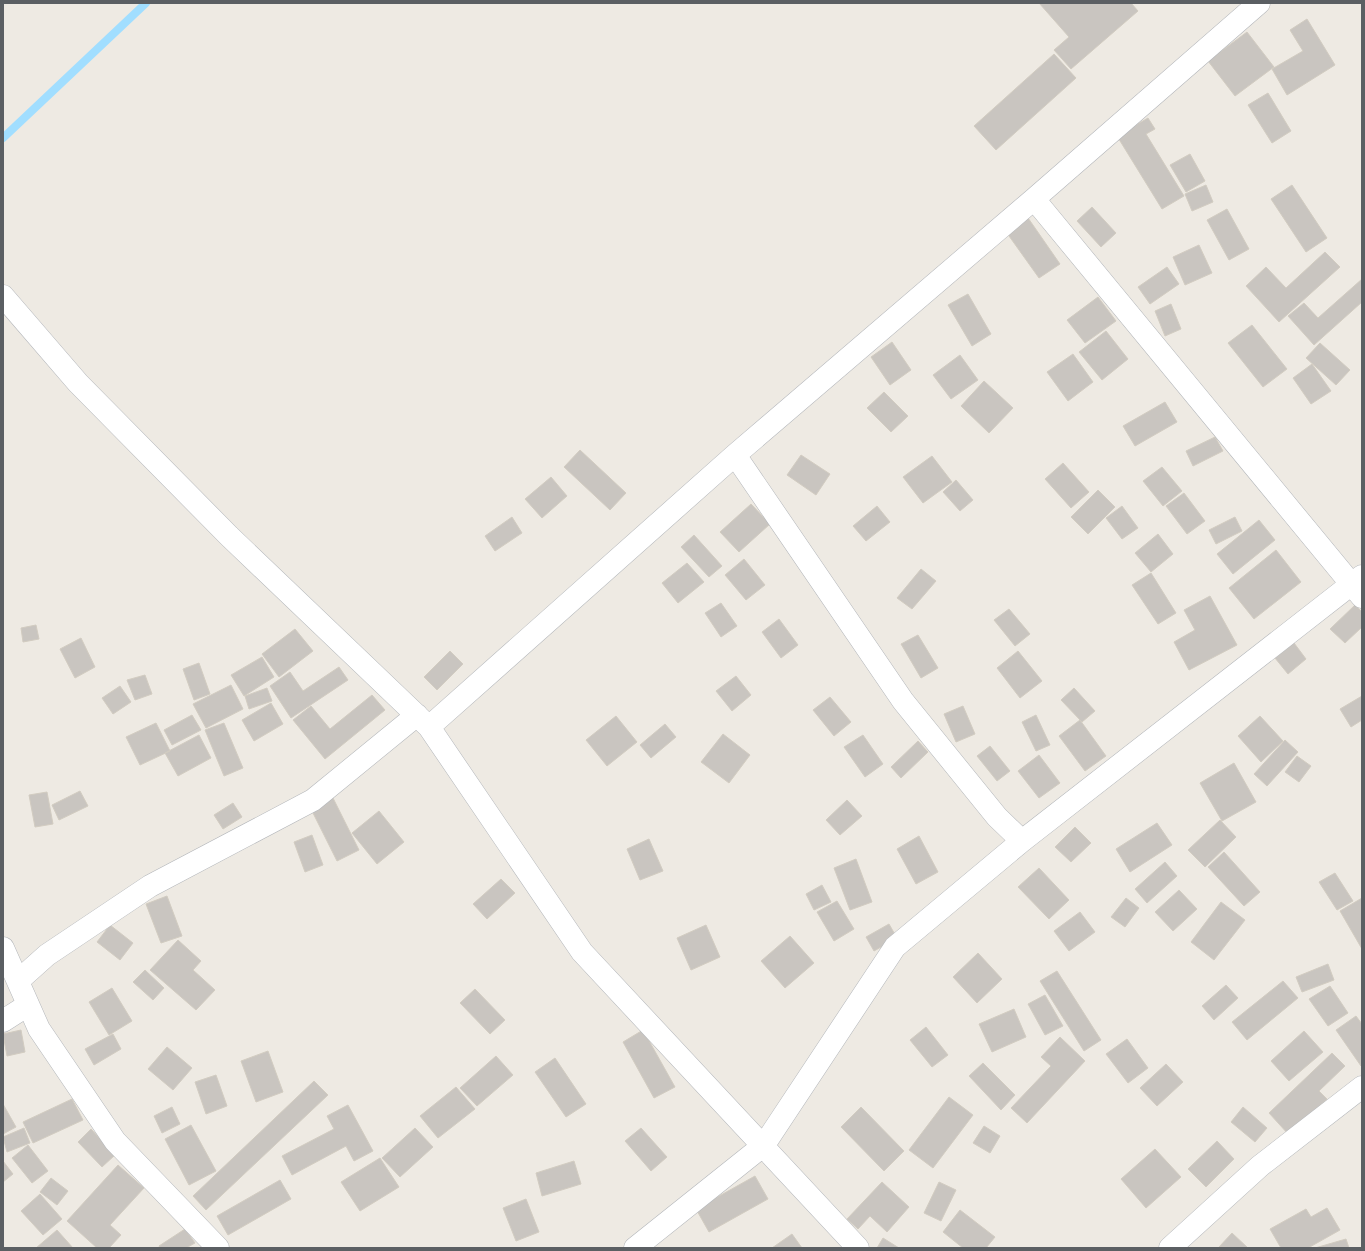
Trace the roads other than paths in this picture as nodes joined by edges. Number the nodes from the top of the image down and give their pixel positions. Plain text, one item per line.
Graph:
1 (1259, 3) edge
2 (1034, 199) junction
3 (3, 296) edge
4 (735, 455) junction
5 (1358, 586) edge
6 (423, 721) junction
7 (1022, 841) junction
8 (3, 948) edge
9 (18, 981) junction
10 (28, 1005) junction
11 (3, 1020) edge
12 (1362, 1087) edge
13 (764, 1145) junction
14 (218, 1248) edge
15 (634, 1248) edge
16 (858, 1248) edge
17 (1170, 1248) edge

1 - 2 street
2 - 4 street
2 - 5 street
3 - 6 street
4 - 6 street
4 - 7 street
5 - 7 street
6 - 9 street
6 - 13 street
7 - 13 street
8 - 9 street
9 - 10 street
10 - 11 street
10 - 14 street
12 - 17 street
13 - 15 street
13 - 16 street

